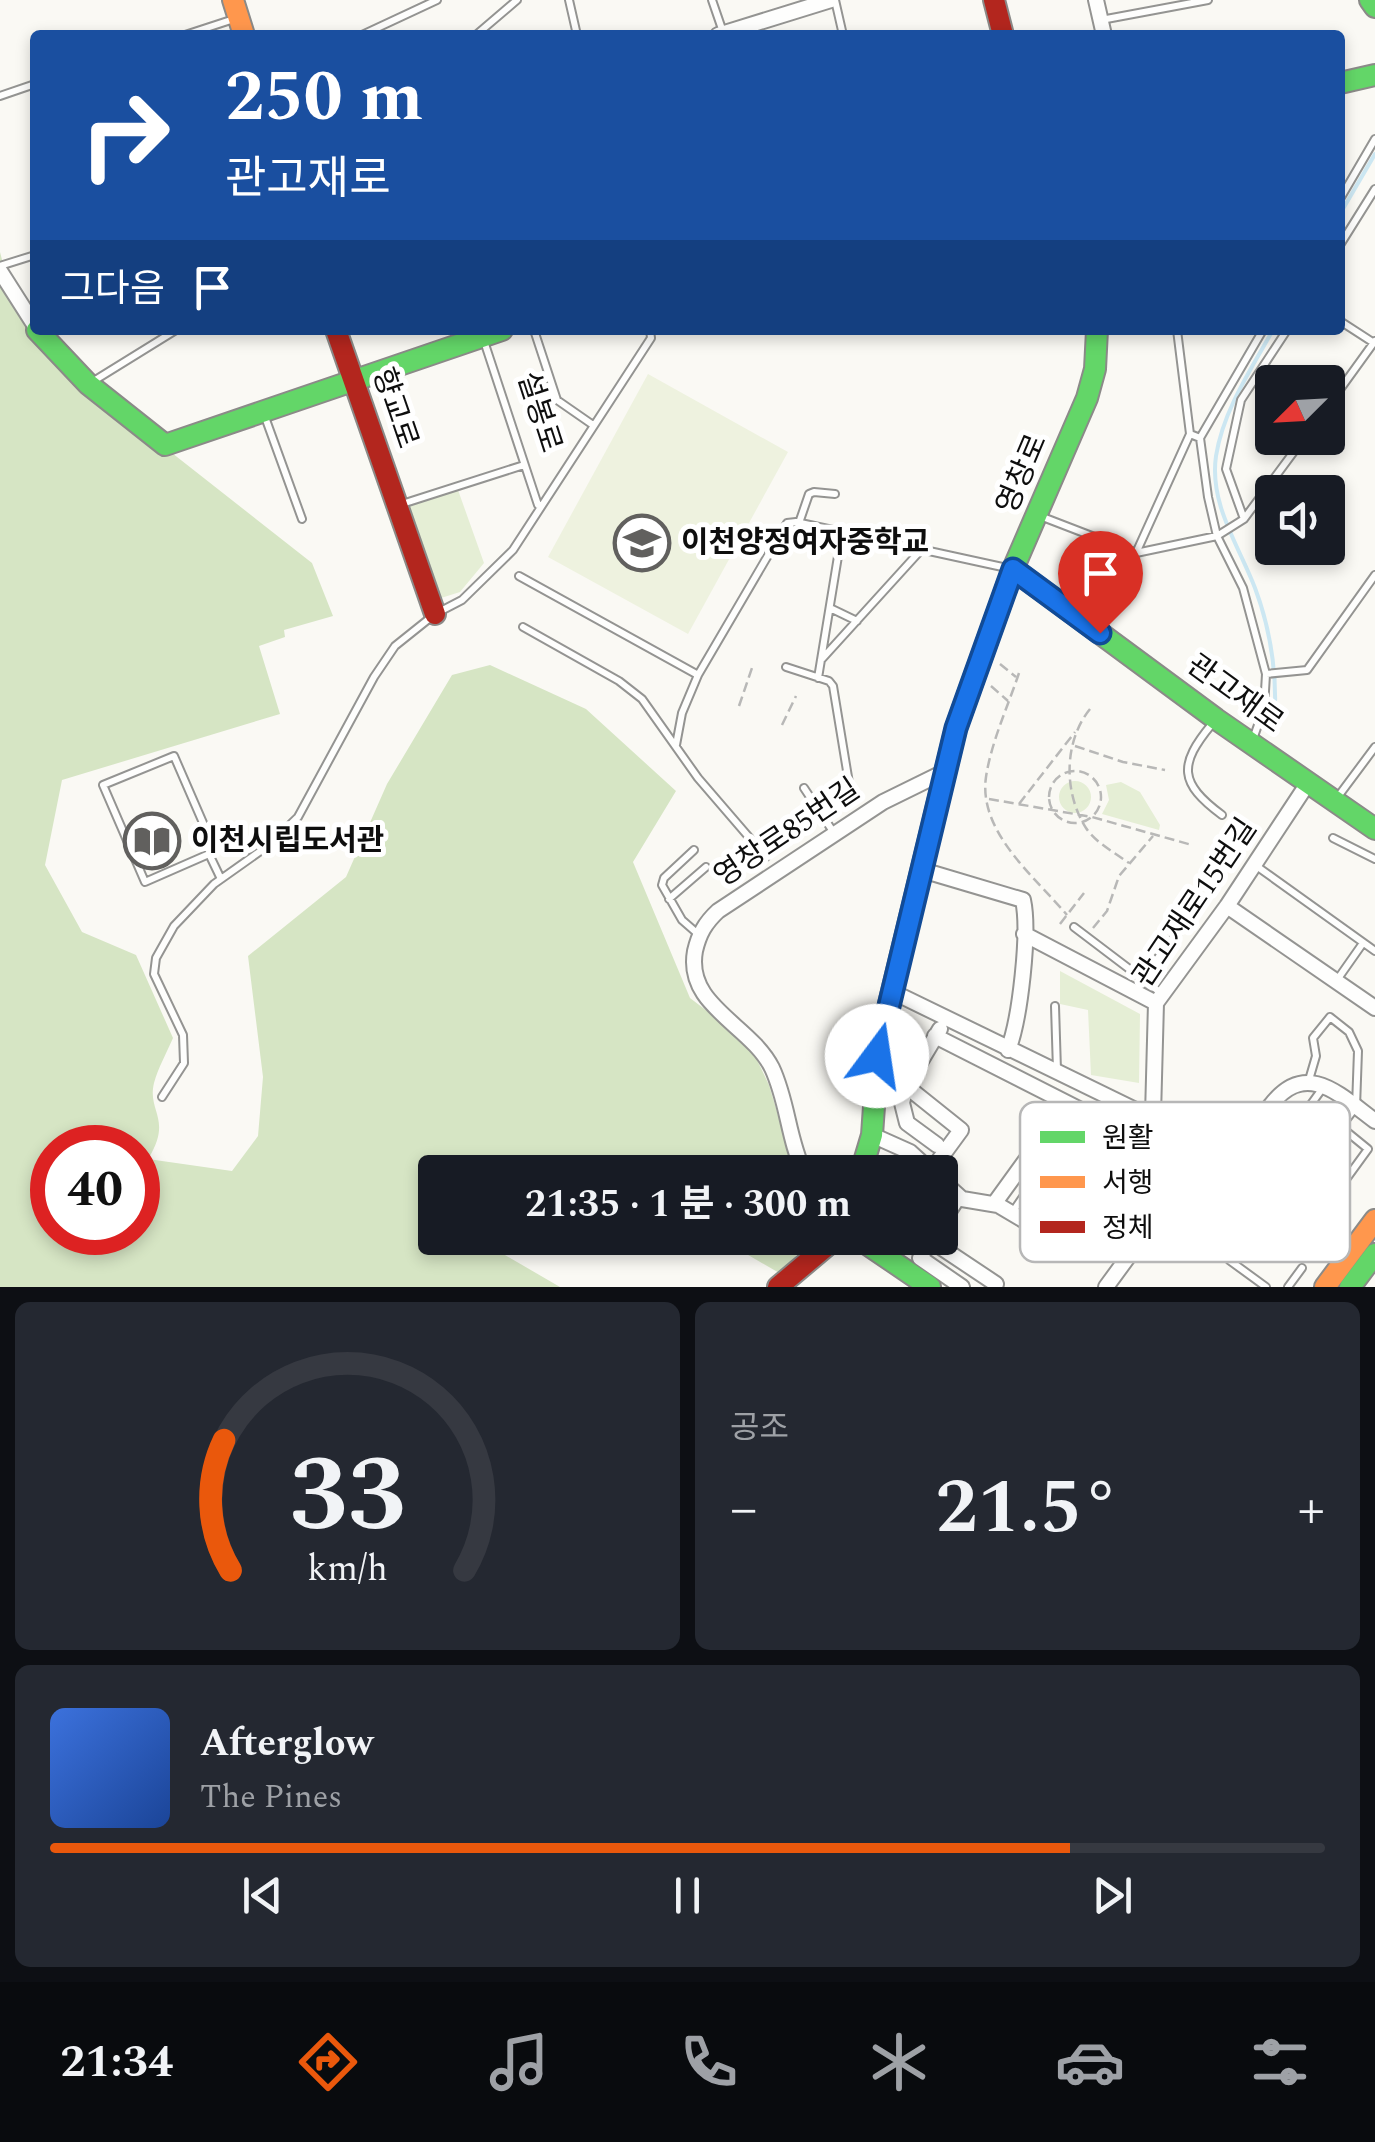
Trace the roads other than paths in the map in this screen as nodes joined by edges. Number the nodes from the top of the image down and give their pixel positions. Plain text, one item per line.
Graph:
1 (438, 0) edge
2 (516, 0) edge
3 (568, 0) edge
4 (712, 0) edge
5 (832, 0) edge
6 (994, 0) edge
7 (1096, 0) edge
8 (1208, 0) edge
9 (1370, 0) edge
10 (1192, 2) edge
11 (1375, 7) edge
12 (238, 18) edge
13 (1102, 28) edge
14 (201, 30) edge
15 (373, 30) edge
16 (482, 30) edge
17 (576, 30) edge
18 (720, 30) edge
19 (734, 30) edge
20 (841, 30) edge
21 (1002, 30) edge
22 (1375, 75) edge
23 (1345, 82) edge
24 (30, 86) edge
25 (0, 96) edge
26 (1375, 139) edge
27 (1345, 187) edge
28 (1375, 189) edge
29 (1345, 237) edge
30 (30, 258) edge
31 (0, 268) edge
32 (30, 318) edge
33 (1345, 323) edge
34 (42, 335) edge
35 (168, 335) edge
36 (338, 335) edge
37 (486, 335) edge
38 (492, 335) edge
39 (536, 335) edge
40 (651, 335) edge
41 (1097, 335) edge
42 (1178, 335) edge
43 (1260, 335) edge
44 (1284, 335) edge
45 (1375, 342) edge
46 (353, 380) junction
47 (1345, 383) edge
48 (88, 384) junction
49 (263, 411) junction
50 (592, 425) junction
51 (1190, 434) junction
52 (1200, 438) junction
53 (1291, 455) edge
54 (524, 465) junction
55 (836, 494) dead end
56 (397, 505) junction
57 (538, 506) junction
58 (1038, 515) junction
59 (302, 519) dead end
60 (1244, 519) junction
61 (800, 522) junction
62 (842, 532) junction
63 (1220, 534) junction
64 (922, 549) junction
65 (1136, 553) junction
66 (1013, 569) junction
67 (1375, 575) edge
68 (518, 576) dead end
69 (830, 608) junction
70 (435, 614) junction
71 (857, 621) junction
72 (523, 627) dead end
73 (821, 660) junction
74 (786, 667) dead end
75 (1268, 674) junction
76 (698, 675) junction
77 (818, 678) junction
78 (1216, 719) junction
79 (1251, 743) junction
80 (676, 745) junction
81 (1375, 747) edge
82 (944, 772) junction
83 (1308, 782) junction
84 (804, 788) dead end
85 (1334, 800) junction
86 (818, 808) junction
87 (1222, 815) dead end
88 (1375, 829) edge
89 (207, 832) dead end
90 (835, 834) junction
91 (1333, 838) dead end
92 (694, 850) dead end
93 (766, 857) dead end
94 (1375, 860) edge
95 (1254, 864) junction
96 (706, 867) dead end
97 (922, 870) junction
98 (221, 880) junction
99 (669, 899) junction
100 (1227, 906) junction
101 (1074, 927) dead end
102 (1180, 930) dead end
103 (1024, 934) junction
104 (699, 935) junction
105 (1363, 942) junction
106 (1375, 951) edge
107 (1142, 979) junction
108 (1336, 981) junction
109 (893, 992) junction
110 (1159, 998) junction
111 (1054, 1006) dead end
112 (1375, 1008) edge
113 (946, 1019) junction
114 (935, 1036) junction
115 (1008, 1050) junction
116 (1057, 1074) junction
117 (1316, 1084) junction
118 (906, 1086) junction
119 (162, 1097) dead end
120 (1065, 1102) edge
121 (1117, 1102) edge
122 (1153, 1102) edge
123 (1274, 1102) edge
124 (1305, 1102) edge
125 (1346, 1102) edge
126 (1350, 1104) edge
127 (1356, 1108) junction
128 (1350, 1116) edge
129 (1375, 1122) edge
130 (1350, 1133) edge
131 (872, 1135) junction
132 (937, 1145) dead end
133 (797, 1155) edge
134 (866, 1155) edge
135 (913, 1155) edge
136 (946, 1155) edge
137 (1020, 1168) edge
138 (1350, 1174) edge
139 (959, 1196) edge
140 (1020, 1202) edge
141 (994, 1204) junction
142 (1012, 1213) junction
143 (1020, 1218) edge
144 (1375, 1220) edge
145 (1350, 1253) edge
146 (1375, 1254) edge
147 (816, 1255) edge
148 (883, 1255) edge
149 (922, 1255) edge
150 (954, 1255) edge
151 (1124, 1262) edge
152 (1232, 1262) edge
153 (1343, 1262) edge
154 (1302, 1268) dead end
155 (996, 1284) dead end
156 (778, 1287) edge
157 (930, 1287) edge
158 (962, 1287) edge
159 (1106, 1287) edge
160 (1266, 1287) edge
161 (1288, 1287) edge
162 (1324, 1287) edge
163 (1350, 1287) edge

1 - 15 lane
2 - 16 lane
3 - 17 lane
4 - 18 lane
5 - 19 street
5 - 20 lane
6 - 21 street
7 - 13 street
8 - 10 lane
9 - 11 street
10 - 13 lane
12 - 14 lane
22 - 23 street
24 - 25 lane
26 - 27 lane
28 - 29 lane
30 - 31 lane
31 - 32 street, 설봉로
33 - 45 lane
34 - 48 street, 설봉로
35 - 48 lane
36 - 46 street, 향교로
37 - 46 street, 설봉로
38 - 54 lane, 설봉로
39 - 50 lane
40 - 50 lane
41 - 58 street, 영창로
42 - 51 lane
43 - 52 lane
44 - 60 lane
45 - 47 lane
46 - 49 street, 설봉로
46 - 56 street, 향교로
48 - 49 street, 설봉로
49 - 59 lane
50 - 57 lane
51 - 52 lane
51 - 65 lane
52 - 63 lane
53 - 60 lane
54 - 56 lane
54 - 57 lane, 설봉로
55 - 61 lane
56 - 70 street, 향교로
57 - 70 lane
58 - 65 lane
58 - 66 street, 영창로
60 - 63 lane
61 - 62 lane
61 - 76 lane
62 - 64 lane
62 - 69 lane
63 - 65 lane
63 - 75 lane
64 - 66 lane
64 - 71 lane
66 - 78 street, 관고재로
66 - 82 street, 영창로
67 - 75 lane
68 - 76 lane
69 - 71 lane
69 - 73 lane
70 - 98 lane
71 - 73 lane
72 - 80 lane
73 - 77 lane
74 - 77 lane
75 - 79 lane
76 - 80 lane
77 - 86 lane
78 - 79 street, 관고재로
78 - 87 lane
79 - 83 street, 관고재로
80 - 93 lane
81 - 85 lane
82 - 90 street, 영창로85번길
82 - 97 street, 영창로
83 - 85 street, 관고재로
83 - 95 street, 관고재로15번길
84 - 86 lane
85 - 88 street, 관고재로
86 - 90 lane
89 - 98 lane
90 - 104 street, 영창로85번길
91 - 94 lane
92 - 99 lane
95 - 100 street, 관고재로15번길
95 - 105 lane
96 - 99 lane
97 - 103 street
97 - 109 street, 영창로
98 - 119 lane
99 - 104 lane
100 - 108 street
100 - 110 street, 관고재로15번길
101 - 107 lane
102 - 107 lane
103 - 110 street
103 - 115 street
104 - 133 street
105 - 106 lane
105 - 108 lane
107 - 110 lane
108 - 112 street
109 - 113 street
109 - 131 street, 영창로
110 - 122 street, 관고재로15번길
111 - 116 lane
113 - 114 street
113 - 115 street
114 - 118 street
114 - 120 street
115 - 116 street
116 - 121 street
117 - 123 street
117 - 124 lane
117 - 125 street
117 - 127 lane
118 - 132 street
118 - 136 street
126 - 127 street
127 - 128 lane
127 - 129 street
130 - 138 lane
131 - 134 street, 영창로
131 - 135 street
137 - 141 street
139 - 141 street
140 - 142 lane
141 - 142 street
142 - 143 street
144 - 145 street
146 - 163 street
147 - 156 street
148 - 157 street
149 - 158 street
150 - 155 street
151 - 159 street, 관고재로15번길
152 - 160 lane
153 - 162 street
154 - 161 lane

